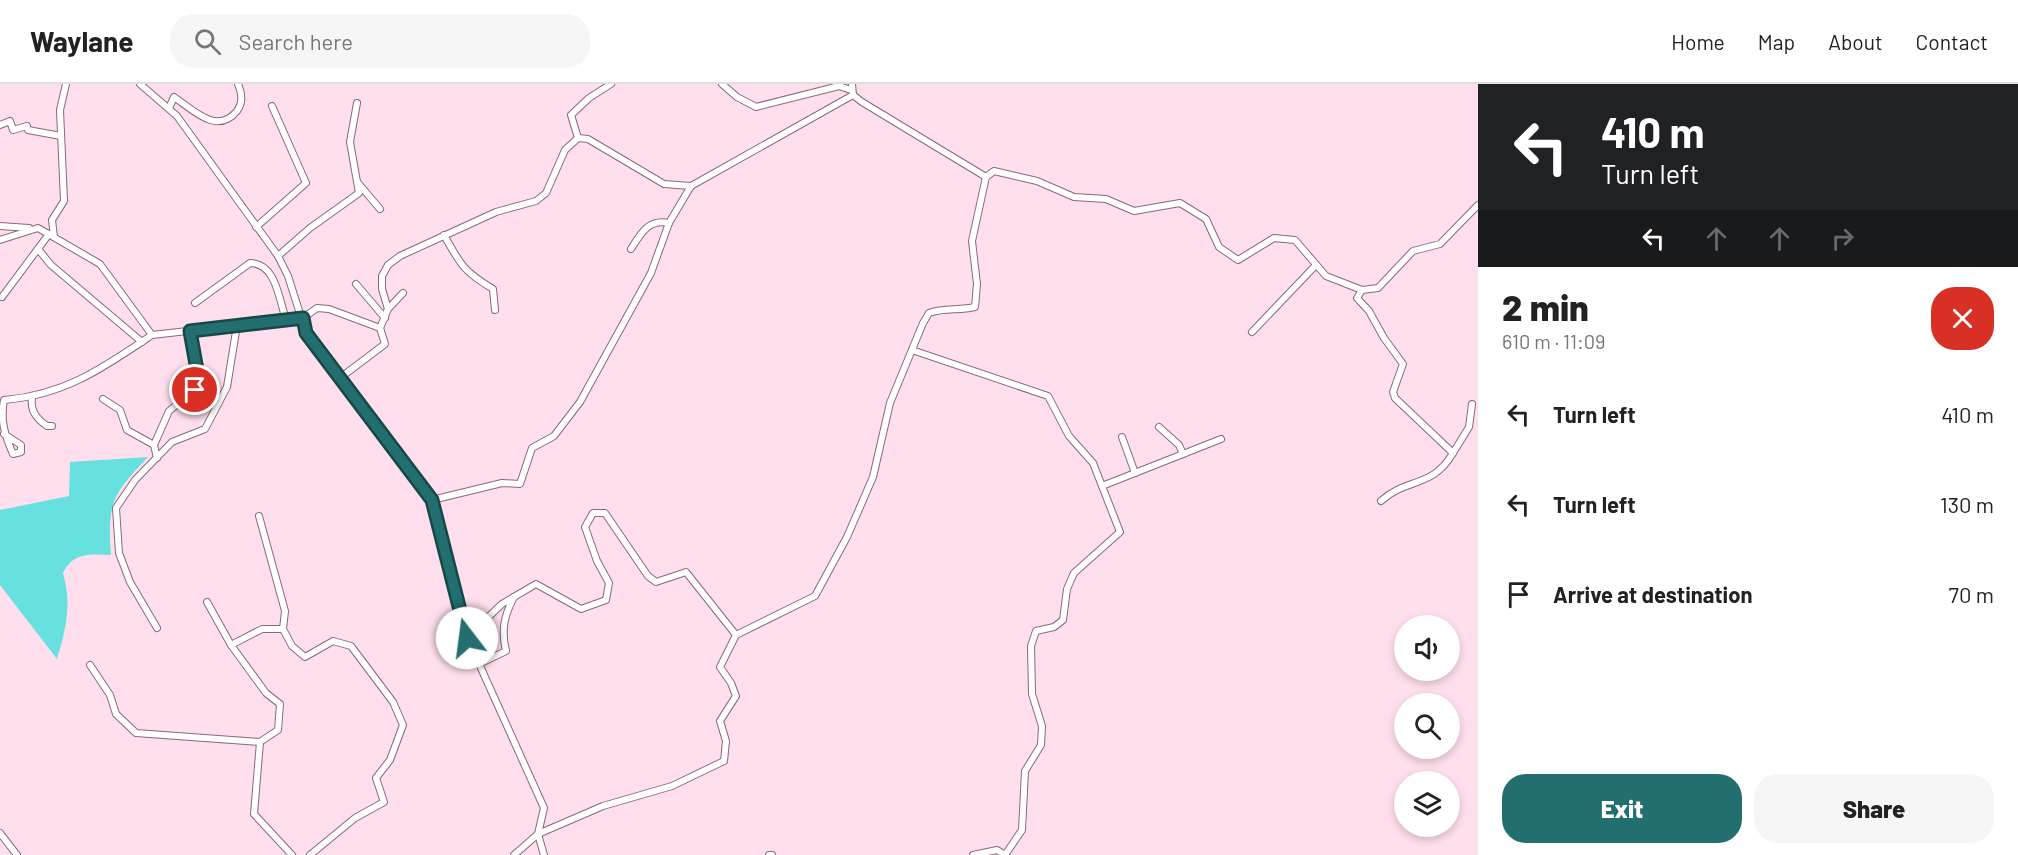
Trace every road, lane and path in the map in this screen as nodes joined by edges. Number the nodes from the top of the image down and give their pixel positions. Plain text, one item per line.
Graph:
1 (66, 84) edge
2 (141, 84) edge
3 (238, 84) edge
4 (612, 84) edge
5 (722, 84) edge
6 (852, 90) edge
7 (357, 103) dead end
8 (272, 106) dead end
9 (169, 108) junction
10 (0, 125) edge
11 (61, 136) junction
12 (578, 138) junction
13 (986, 177) junction
14 (358, 183) junction
15 (691, 186) junction
16 (1478, 205) edge
17 (380, 210) dead end
18 (669, 223) junction
19 (0, 226) edge
20 (256, 227) junction
21 (32, 228) junction
22 (51, 235) junction
23 (444, 235) junction
24 (0, 240) edge
25 (38, 249) junction
26 (631, 249) dead end
27 (278, 256) junction
28 (1316, 265) junction
29 (356, 284) dead end
30 (1362, 290) junction
31 (403, 293) dead end
32 (2, 297) dead end
33 (195, 303) dead end
34 (388, 309) junction
35 (495, 310) dead end
36 (303, 318) junction
37 (385, 318) junction
38 (286, 320) junction
39 (237, 325) junction
40 (380, 328) junction
41 (190, 331) junction
42 (1252, 332) dead end
43 (152, 335) junction
44 (142, 342) junction
45 (912, 350) junction
46 (340, 378) junction
47 (32, 398) junction
48 (103, 399) dead end
49 (1472, 404) dead end
50 (52, 426) dead end
51 (1158, 427) dead end
52 (4, 434) dead end
53 (1122, 437) dead end
54 (1221, 439) dead end
55 (154, 445) junction
56 (1453, 453) junction
57 (1183, 454) junction
58 (157, 458) junction
59 (1135, 473) junction
60 (1102, 486) junction
61 (432, 500) junction
62 (1381, 501) dead end
63 (259, 516) dead end
64 (514, 597) junction
65 (207, 602) dead end
66 (157, 628) dead end
67 (283, 630) junction
68 (736, 635) junction
69 (467, 638) junction
70 (231, 645) junction
71 (479, 664) junction
72 (90, 665) dead end
73 (260, 742) junction
74 (0, 833) edge
75 (538, 834) junction
76 (17, 855) edge
77 (292, 855) edge
78 (310, 855) edge
79 (514, 855) edge
80 (544, 855) edge
81 (973, 855) edge
82 (1005, 855) edge

1 - 11 street
2 - 9 street
3 - 9 street
4 - 12 street
5 - 6 street
6 - 13 street
6 - 15 street
7 - 14 street
8 - 20 street
9 - 20 street
10 - 11 street
11 - 22 street
12 - 15 street
12 - 23 street
13 - 28 street
13 - 45 street
14 - 17 street
14 - 27 street
15 - 18 street
16 - 30 street
18 - 26 street
18 - 61 street
19 - 21 street
20 - 27 street
21 - 22 street
21 - 24 street
22 - 25 street
22 - 43 street
23 - 34 street
23 - 35 street
25 - 32 street
25 - 44 street
27 - 36 street
28 - 30 street
28 - 42 street
29 - 37 street
30 - 56 street
31 - 34 street
33 - 38 street
34 - 37 street
36 - 38 street
36 - 40 street
36 - 46 street
37 - 40 street
38 - 39 street
39 - 41 street
39 - 58 street
40 - 46 street
41 - 43 street
41 - 55 street
43 - 44 street
44 - 47 street
45 - 60 street
45 - 68 street
46 - 61 street
47 - 50 street
47 - 52 street
48 - 55 street
49 - 56 street
51 - 57 street
53 - 59 street
54 - 57 street
55 - 58 street
56 - 62 street
57 - 59 street
58 - 66 street
59 - 60 street
60 - 82 street
61 - 69 street
63 - 67 street
64 - 68 street
64 - 69 street
64 - 71 street
65 - 70 street
67 - 70 street
67 - 78 street
68 - 75 street
69 - 71 street
70 - 73 street
71 - 75 street
72 - 73 street
73 - 77 street
74 - 76 street
75 - 79 street
75 - 80 street
81 - 82 street

